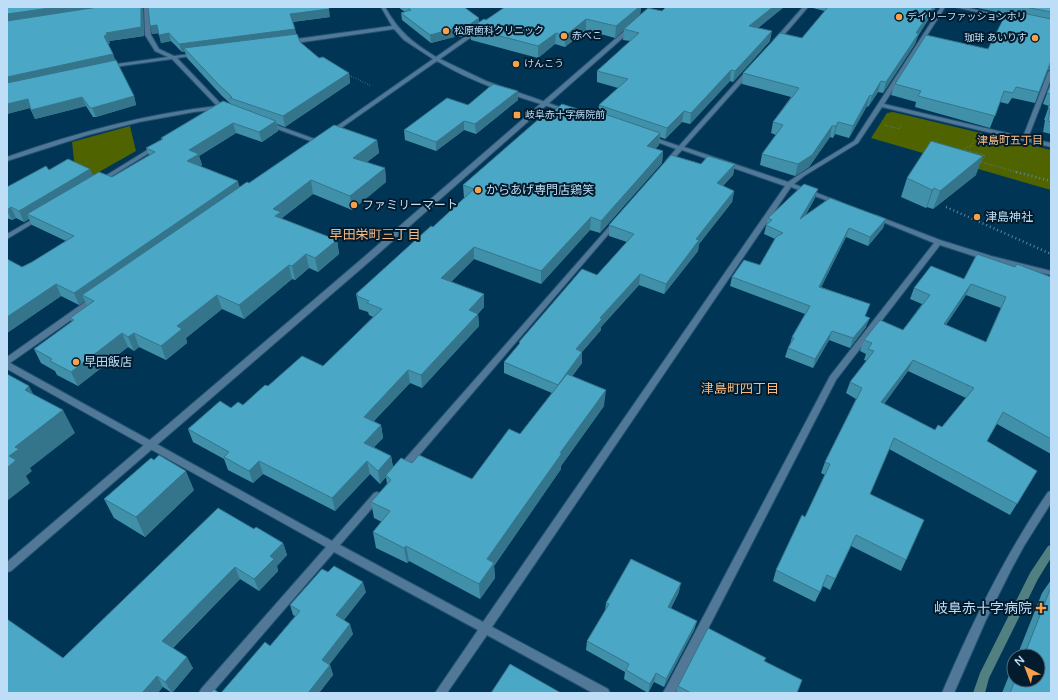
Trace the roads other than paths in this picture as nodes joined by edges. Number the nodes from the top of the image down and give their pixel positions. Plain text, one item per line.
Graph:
1 (146, 7) edge
2 (383, 7) edge
3 (806, 7) edge
4 (943, 7) edge
5 (957, 7) edge
6 (1020, 20) edge
7 (639, 22) edge
8 (486, 25) edge
9 (395, 27) junction
10 (281, 43) edge
11 (770, 48) edge
12 (204, 53) edge
13 (173, 56) junction
14 (438, 58) junction
15 (754, 66) edge
16 (105, 68) edge
17 (1051, 72) edge
18 (544, 103) junction
19 (882, 105) junction
20 (220, 108) junction
21 (236, 113) edge
22 (575, 113) edge
23 (207, 116) edge
24 (258, 121) edge
25 (643, 136) edge
26 (1026, 139) junction
27 (318, 142) junction
28 (160, 144) edge
29 (1051, 145) edge
30 (311, 146) edge
31 (680, 148) junction
32 (7, 159) edge
33 (660, 172) edge
34 (94, 184) edge
35 (788, 185) junction
36 (844, 205) edge
37 (47, 212) edge
38 (623, 213) edge
39 (866, 214) edge
40 (7, 237) edge
41 (938, 242) junction
42 (1051, 273) edge
43 (104, 292) edge
44 (7, 361) edge
45 (7, 365) edge
46 (149, 445) junction
47 (396, 476) edge
48 (385, 487) edge
49 (1051, 495) edge
50 (334, 547) junction
51 (7, 568) edge
52 (486, 628) junction
53 (205, 693) edge
54 (441, 693) edge
55 (604, 693) edge
56 (669, 693) edge
57 (948, 693) edge

1 - 13 street
2 - 9 street
3 - 11 street
4 - 19 street
5 - 6 street
7 - 18 street
8 - 14 street
9 - 10 street
9 - 14 street
12 - 13 street
13 - 16 street
13 - 20 street
14 - 18 street
14 - 27 street
15 - 31 street
17 - 26 street
18 - 22 street
18 - 46 street
19 - 26 street
19 - 35 street
20 - 21 street
20 - 23 street
20 - 32 street
24 - 27 street
25 - 31 street
26 - 29 street
27 - 30 street
28 - 34 street
31 - 33 street
31 - 35 street
35 - 36 street
35 - 52 street
37 - 40 street
38 - 47 street
39 - 41 street
41 - 42 street
41 - 56 street
43 - 44 street
45 - 46 street
46 - 50 street
46 - 51 street
48 - 50 street
49 - 57 street
50 - 52 street
50 - 53 street
52 - 54 street
52 - 55 street

